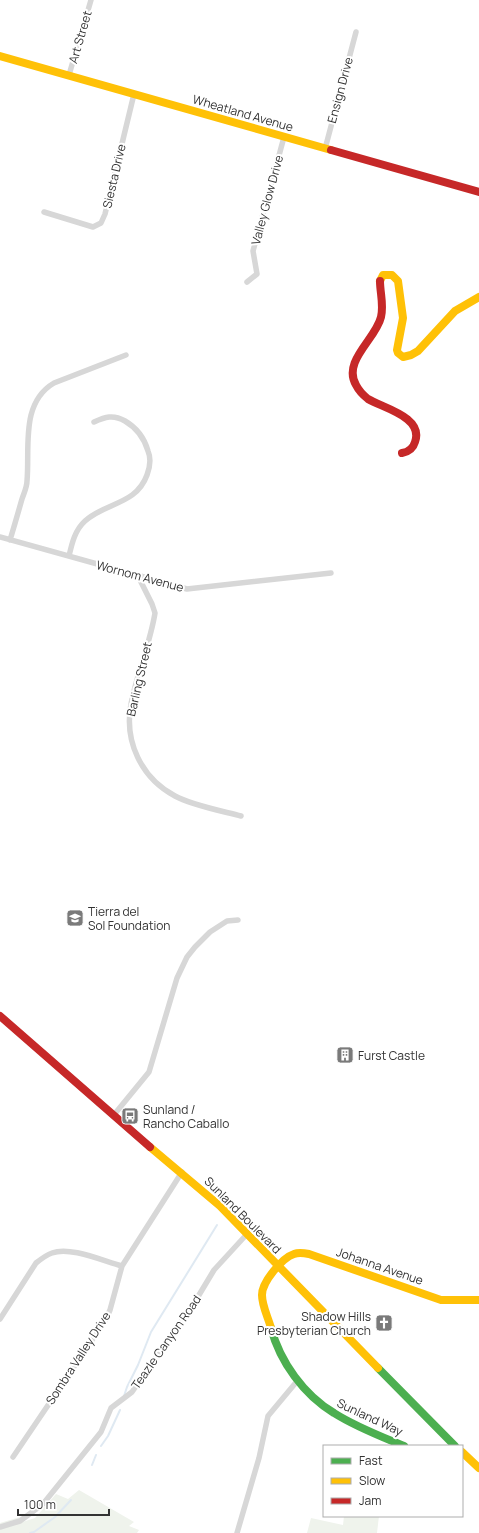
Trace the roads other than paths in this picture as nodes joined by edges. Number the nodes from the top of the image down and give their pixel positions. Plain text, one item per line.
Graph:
1 (91, 0) edge
2 (356, 32) dead end
3 (0, 56) edge
4 (69, 75) junction
5 (134, 94) junction
6 (284, 137) junction
7 (325, 149) junction
8 (479, 192) edge
9 (44, 212) dead end
10 (247, 282) dead end
11 (479, 297) edge
12 (126, 354) dead end
13 (94, 422) dead end
14 (402, 453) dead end
15 (0, 538) edge
16 (10, 540) junction
17 (69, 556) junction
18 (331, 573) dead end
19 (138, 576) junction
20 (241, 816) dead end
21 (238, 920) dead end
22 (0, 1016) edge
23 (113, 1116) junction
24 (182, 1172) junction
25 (247, 1234) junction
26 (122, 1266) junction
27 (278, 1266) junction
28 (479, 1300) edge
29 (0, 1319) edge
30 (298, 1380) junction
31 (449, 1444) edge
32 (402, 1445) edge
33 (463, 1453) edge
34 (14, 1457) dead end
35 (479, 1468) edge
36 (0, 1527) edge
37 (237, 1533) edge

1 - 4 street, Art Street
2 - 7 street, Ensign Drive
3 - 4 street, Wheatland Avenue
4 - 5 street, Wheatland Avenue
5 - 6 street, Wheatland Avenue
5 - 9 street, Siesta Drive
6 - 7 street, Wheatland Avenue
6 - 10 street, Valley Glow Drive
7 - 8 street, Wheatland Avenue
11 - 14 street
12 - 16 street
13 - 17 street
15 - 16 street, Wornom Avenue
16 - 17 street, Wornom Avenue
17 - 19 street, Wornom Avenue
18 - 19 street, Wornom Avenue
19 - 20 street, Barling Street
21 - 23 street
22 - 23 street, Sunland Boulevard
23 - 24 street, Sunland Boulevard
24 - 25 street, Sunland Boulevard
24 - 26 street, Sombra Valley Drive
25 - 27 street, Sunland Boulevard
25 - 36 street, Teazle Canyon Road
26 - 29 street
26 - 34 street, Sombra Valley Drive
27 - 28 street, Johanna Avenue
27 - 30 street, Sunland Way
27 - 31 street, Sunland Boulevard
30 - 32 street, Sunland Way
30 - 37 street
33 - 35 street

